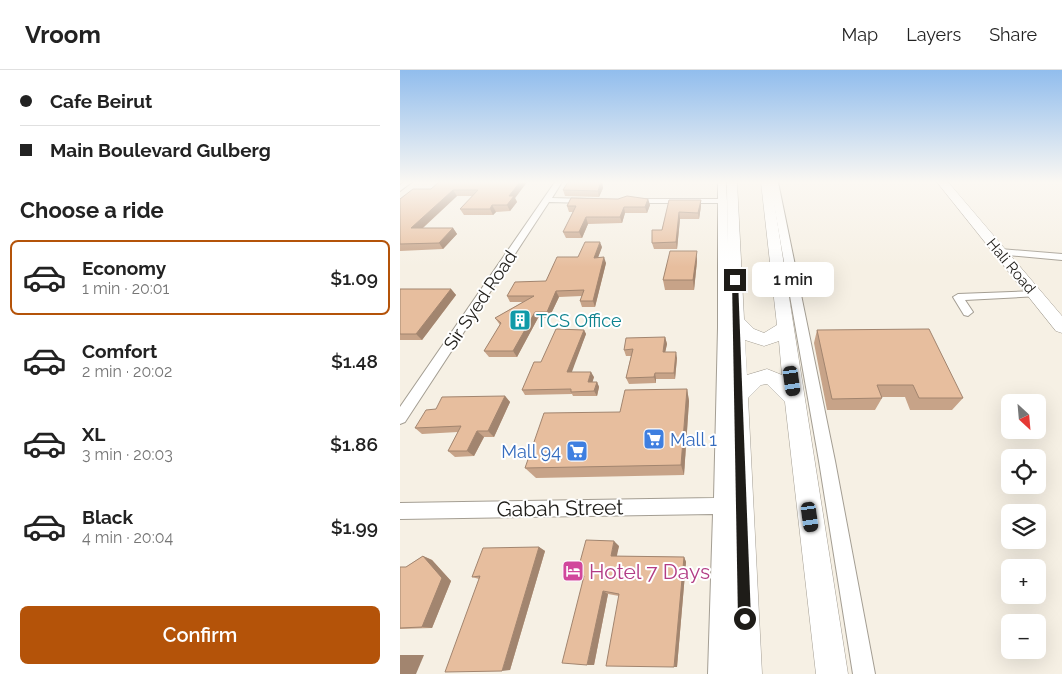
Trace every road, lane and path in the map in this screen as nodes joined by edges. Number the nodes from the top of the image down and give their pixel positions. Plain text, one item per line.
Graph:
1 (540, 210) edge
2 (727, 210) edge
3 (729, 210) edge
4 (770, 210) edge
5 (779, 210) edge
6 (965, 210) edge
7 (1000, 252) junction
8 (1062, 257) edge
9 (1035, 294) junction
10 (968, 312) dead end
11 (736, 320) junction
12 (785, 327) junction
13 (1062, 327) edge
14 (738, 395) junction
15 (795, 399) junction
16 (400, 418) edge
17 (720, 506) junction
18 (400, 511) edge
19 (718, 674) edge
20 (746, 674) edge
21 (832, 674) edge
22 (864, 674) edge

1 - 16 street, Sir Syed Road
2 - 17 street
3 - 11 main road
4 - 12 main road
5 - 22 street
6 - 7 main road, Hali Road
7 - 8 street
7 - 9 main road, Hali Road
9 - 10 street
9 - 13 main road, Hali Road
11 - 12 main road
11 - 14 main road
12 - 15 main road
14 - 15 main road
14 - 20 main road
15 - 21 main road
17 - 18 street, Gabah Street
17 - 19 street

